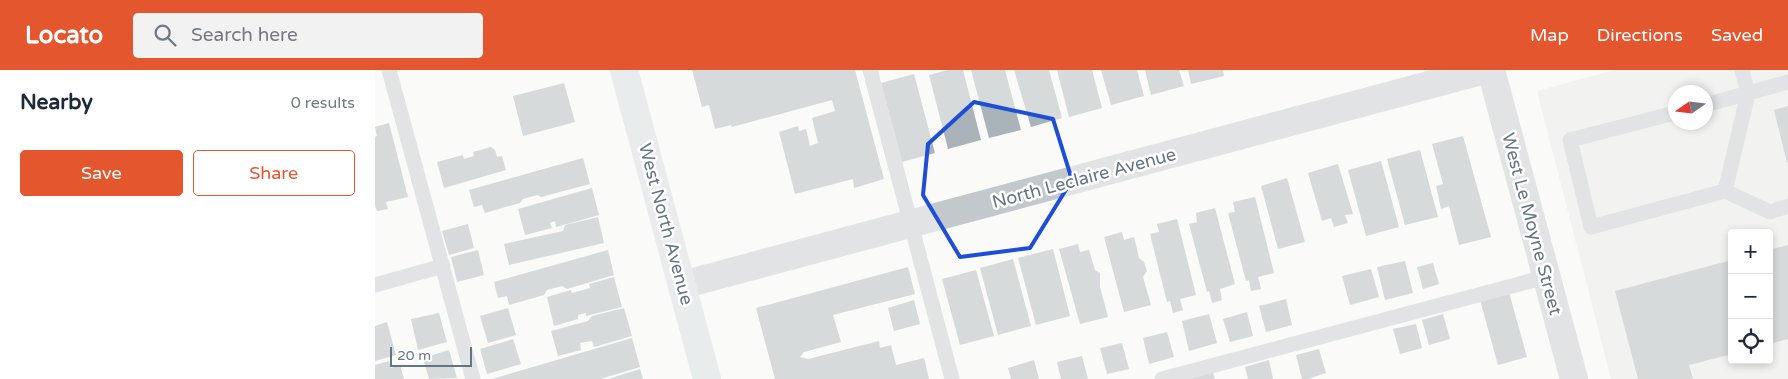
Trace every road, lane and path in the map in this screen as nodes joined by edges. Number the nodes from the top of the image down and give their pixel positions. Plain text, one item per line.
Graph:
1 (389, 70) edge
2 (624, 70) edge
3 (870, 70) edge
4 (1485, 70) edge
5 (1491, 70) edge
6 (1742, 70) edge
7 (1788, 82) edge
8 (1748, 94) junction
9 (1713, 103) edge
10 (1668, 115) edge
11 (1725, 191) junction
12 (1788, 206) edge
13 (911, 224) junction
14 (443, 266) junction
15 (1546, 277) junction
16 (375, 285) edge
17 (682, 286) junction
18 (473, 379) edge
19 (707, 379) edge
20 (952, 379) edge
21 (1163, 379) edge
22 (1574, 379) edge

1 - 14 lane
2 - 17 main road, West North Avenue
3 - 13 lane
4 - 13 street, North Leclaire Avenue
5 - 15 street, West Le Moyne Street
6 - 8 lane
7 - 8 lane
8 - 9 lane
8 - 11 lane
10 - 11 lane
11 - 12 lane
13 - 17 street, North Leclaire Avenue
13 - 20 lane
14 - 16 lane
14 - 18 lane
15 - 21 lane
15 - 22 street, West Le Moyne Street
17 - 19 main road, West North Avenue

